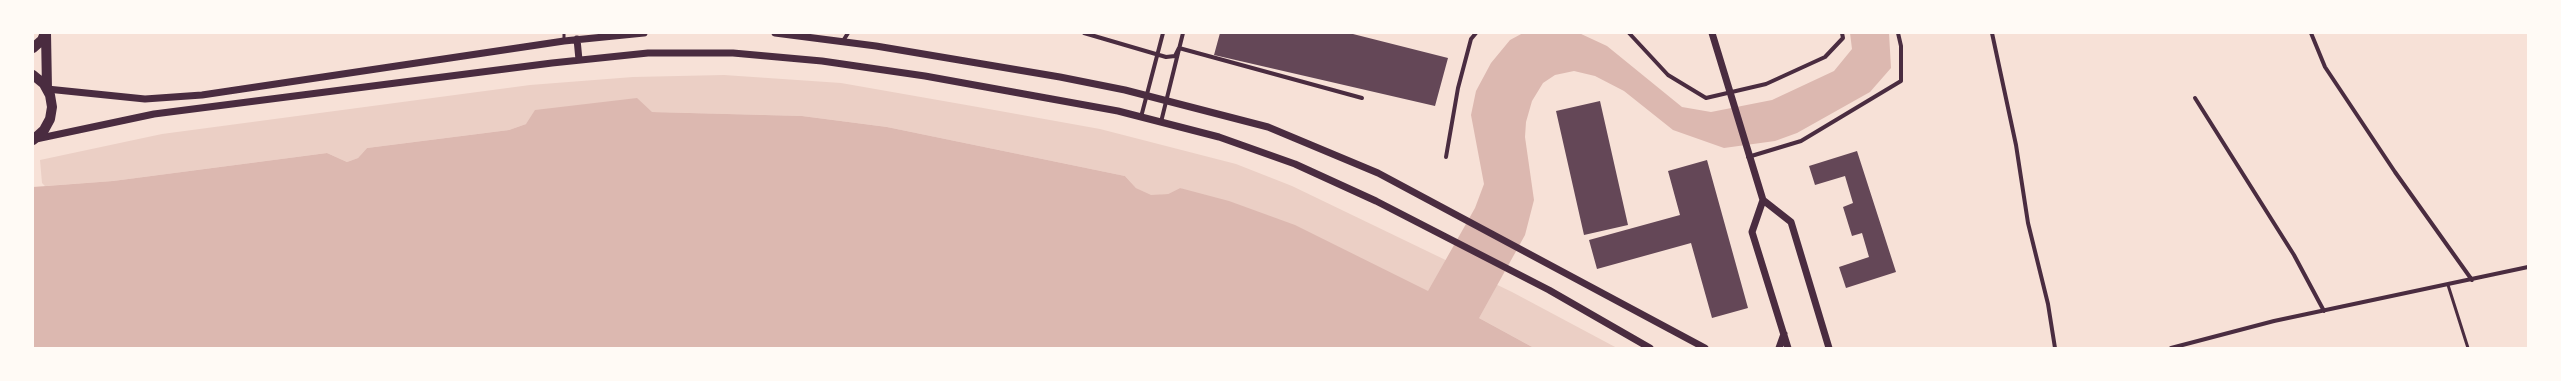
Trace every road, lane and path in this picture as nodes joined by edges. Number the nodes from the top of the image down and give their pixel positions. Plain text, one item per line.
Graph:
1 (45, 33) edge
2 (564, 33) edge
3 (644, 33) edge
4 (775, 33) edge
5 (848, 33) edge
6 (1084, 33) edge
7 (1163, 33) edge
8 (1183, 33) edge
9 (1476, 33) edge
10 (1629, 33) edge
11 (1712, 33) edge
12 (1842, 33) edge
13 (1898, 33) edge
14 (1992, 33) edge
15 (2311, 33) edge
16 (590, 35) edge
17 (578, 39) junction
18 (564, 41) junction
19 (842, 41) junction
20 (33, 48) edge
21 (1179, 48) junction
22 (46, 52) junction
23 (1157, 54) junction
24 (579, 60) junction
25 (34, 75) edge
26 (47, 89) junction
27 (1147, 96) junction
28 (1730, 96) junction
29 (1362, 98) dead end
30 (2195, 98) dead end
31 (1166, 100) junction
32 (1141, 117) junction
33 (1161, 122) junction
34 (34, 139) edge
35 (1446, 157) dead end
36 (1748, 157) junction
37 (1763, 200) junction
38 (2528, 267) edge
39 (2472, 280) junction
40 (2448, 285) junction
41 (2324, 311) junction
42 (1784, 334) junction
43 (1650, 348) edge
44 (1705, 348) edge
45 (1779, 348) edge
46 (1788, 348) edge
47 (1829, 348) edge
48 (2055, 348) edge
49 (2171, 348) edge
50 (2468, 348) edge

1 - 20 main road
1 - 22 main road
2 - 18 lane
3 - 16 street
4 - 19 street
5 - 19 street
6 - 23 street
7 - 23 street
8 - 21 street
9 - 35 street
10 - 28 street
11 - 28 street
12 - 28 street
13 - 36 street
14 - 48 street
15 - 39 street
16 - 17 street
17 - 18 street
17 - 24 street
18 - 26 street
19 - 27 street
21 - 23 street
21 - 29 street
21 - 31 street
22 - 25 main road
22 - 26 main road
23 - 27 street
24 - 32 street
24 - 34 street
25 - 26 main road
26 - 34 main road
27 - 31 street
27 - 32 street
28 - 36 street
30 - 41 street
31 - 33 street
31 - 44 street
32 - 33 street
33 - 43 street
36 - 37 street
37 - 42 street
37 - 47 street
38 - 39 street
39 - 40 street
40 - 41 street
40 - 50 lane
41 - 49 street
42 - 45 street
42 - 46 street

